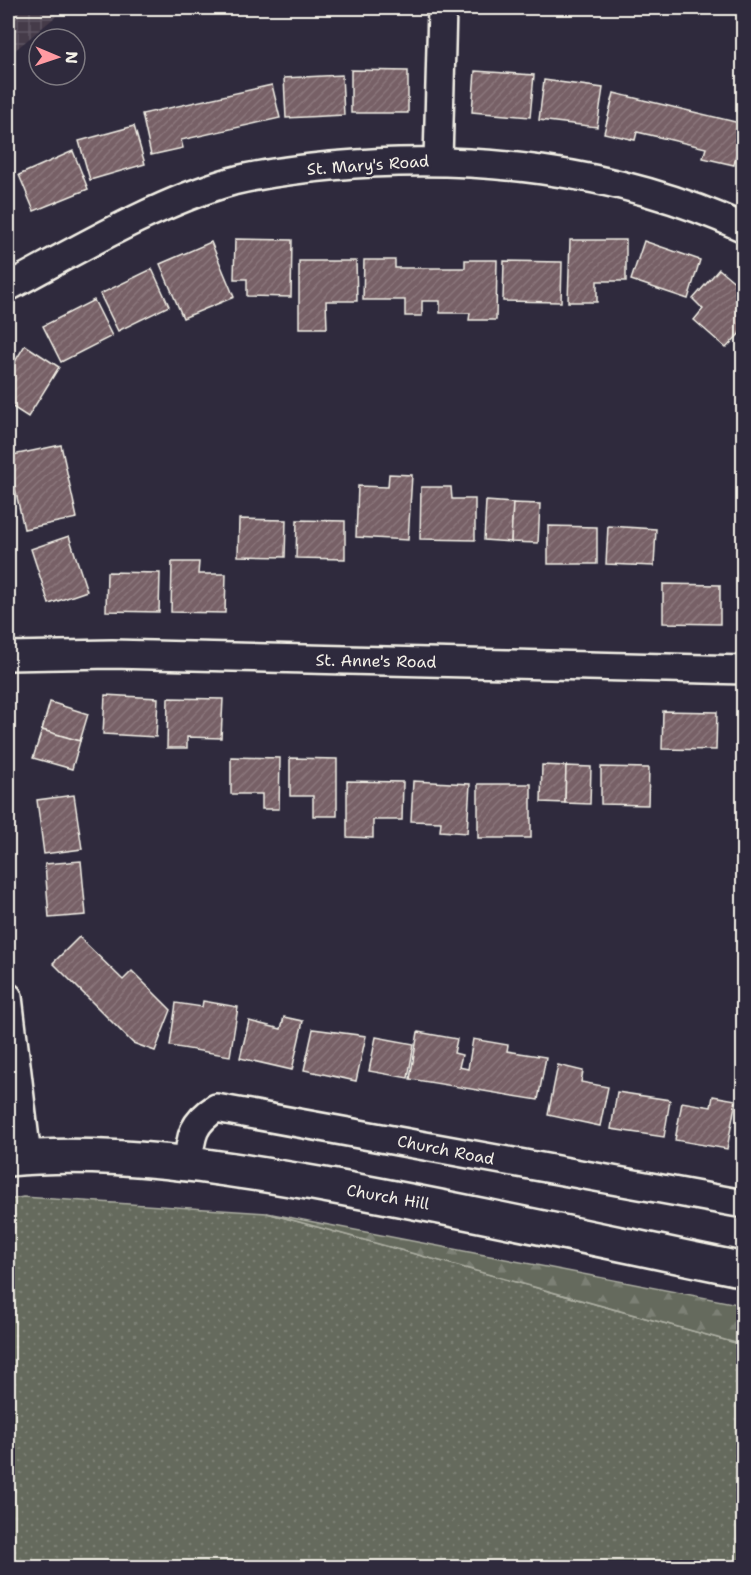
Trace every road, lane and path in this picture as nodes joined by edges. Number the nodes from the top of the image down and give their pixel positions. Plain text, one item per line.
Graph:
1 (441, 8) edge
2 (438, 160) junction
3 (744, 228) edge
4 (8, 287) edge
5 (8, 656) edge
6 (744, 670) edge
7 (8, 997) edge
8 (17, 1158) edge
9 (188, 1165) junction
10 (744, 1204) edge
11 (744, 1270) edge

1 - 2 street
2 - 3 street, St. Mary's Road
2 - 4 street, St. Mary's Road
5 - 6 street, St. Anne's Road
7 - 8 street
8 - 9 street, Church Hill
9 - 10 street, Church Road
9 - 11 street, Church Hill

